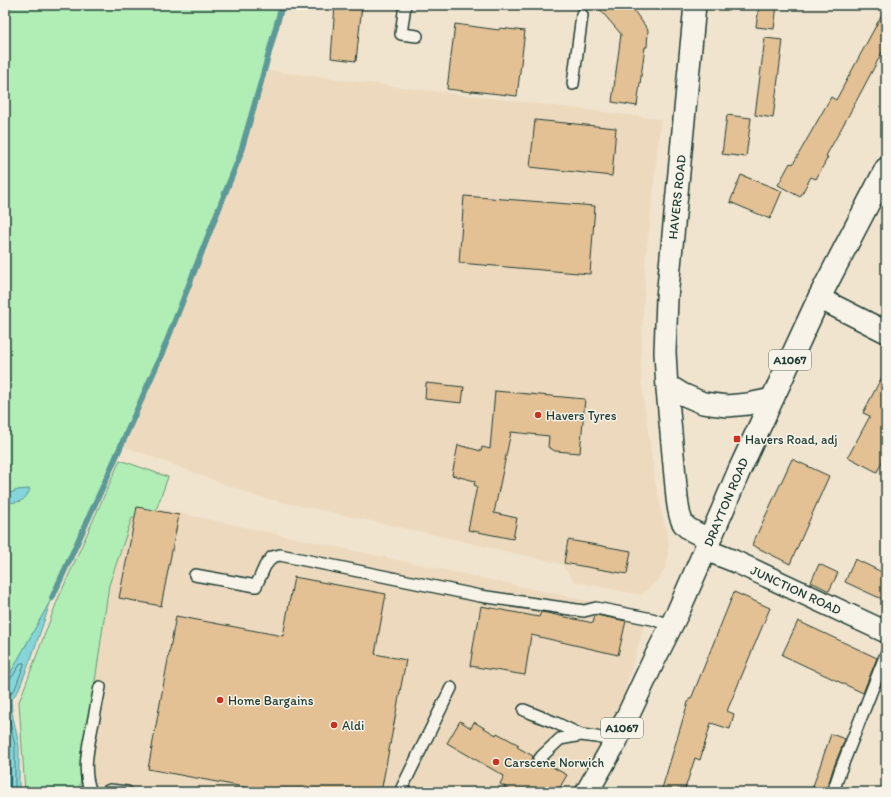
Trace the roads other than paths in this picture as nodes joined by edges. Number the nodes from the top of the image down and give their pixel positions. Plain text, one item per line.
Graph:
1 (405, 5) edge
2 (695, 5) edge
3 (582, 15) dead end
4 (417, 36) dead end
5 (573, 84) dead end
6 (886, 169) edge
7 (819, 298) junction
8 (886, 332) edge
9 (666, 389) junction
10 (772, 399) junction
11 (708, 544) junction
12 (195, 575) dead end
13 (672, 626) junction
14 (886, 632) edge
15 (886, 654) edge
16 (100, 687) dead end
17 (451, 688) dead end
18 (524, 710) dead end
19 (581, 735) junction
20 (616, 741) junction
21 (539, 760) dead end
22 (91, 792) edge
23 (106, 792) edge
24 (127, 792) edge
25 (400, 792) edge
26 (587, 792) edge
27 (833, 792) edge

1 - 4 lane
2 - 9 street, HAVERS ROAD
3 - 5 lane
6 - 7 main road, DRAYTON ROAD / A1067
7 - 8 street
7 - 10 main road, DRAYTON ROAD / A1067
9 - 10 street
9 - 11 street, HAVERS ROAD
10 - 11 main road, DRAYTON ROAD / A1067
11 - 13 main road, DRAYTON ROAD / A1067
11 - 14 street, JUNCTION ROAD
12 - 13 lane
13 - 20 main road, DRAYTON ROAD / A1067
15 - 27 lane
16 - 22 lane
17 - 25 lane
18 - 19 lane
19 - 20 lane
19 - 21 lane
20 - 26 main road, DRAYTON ROAD / A1067
23 - 24 lane

